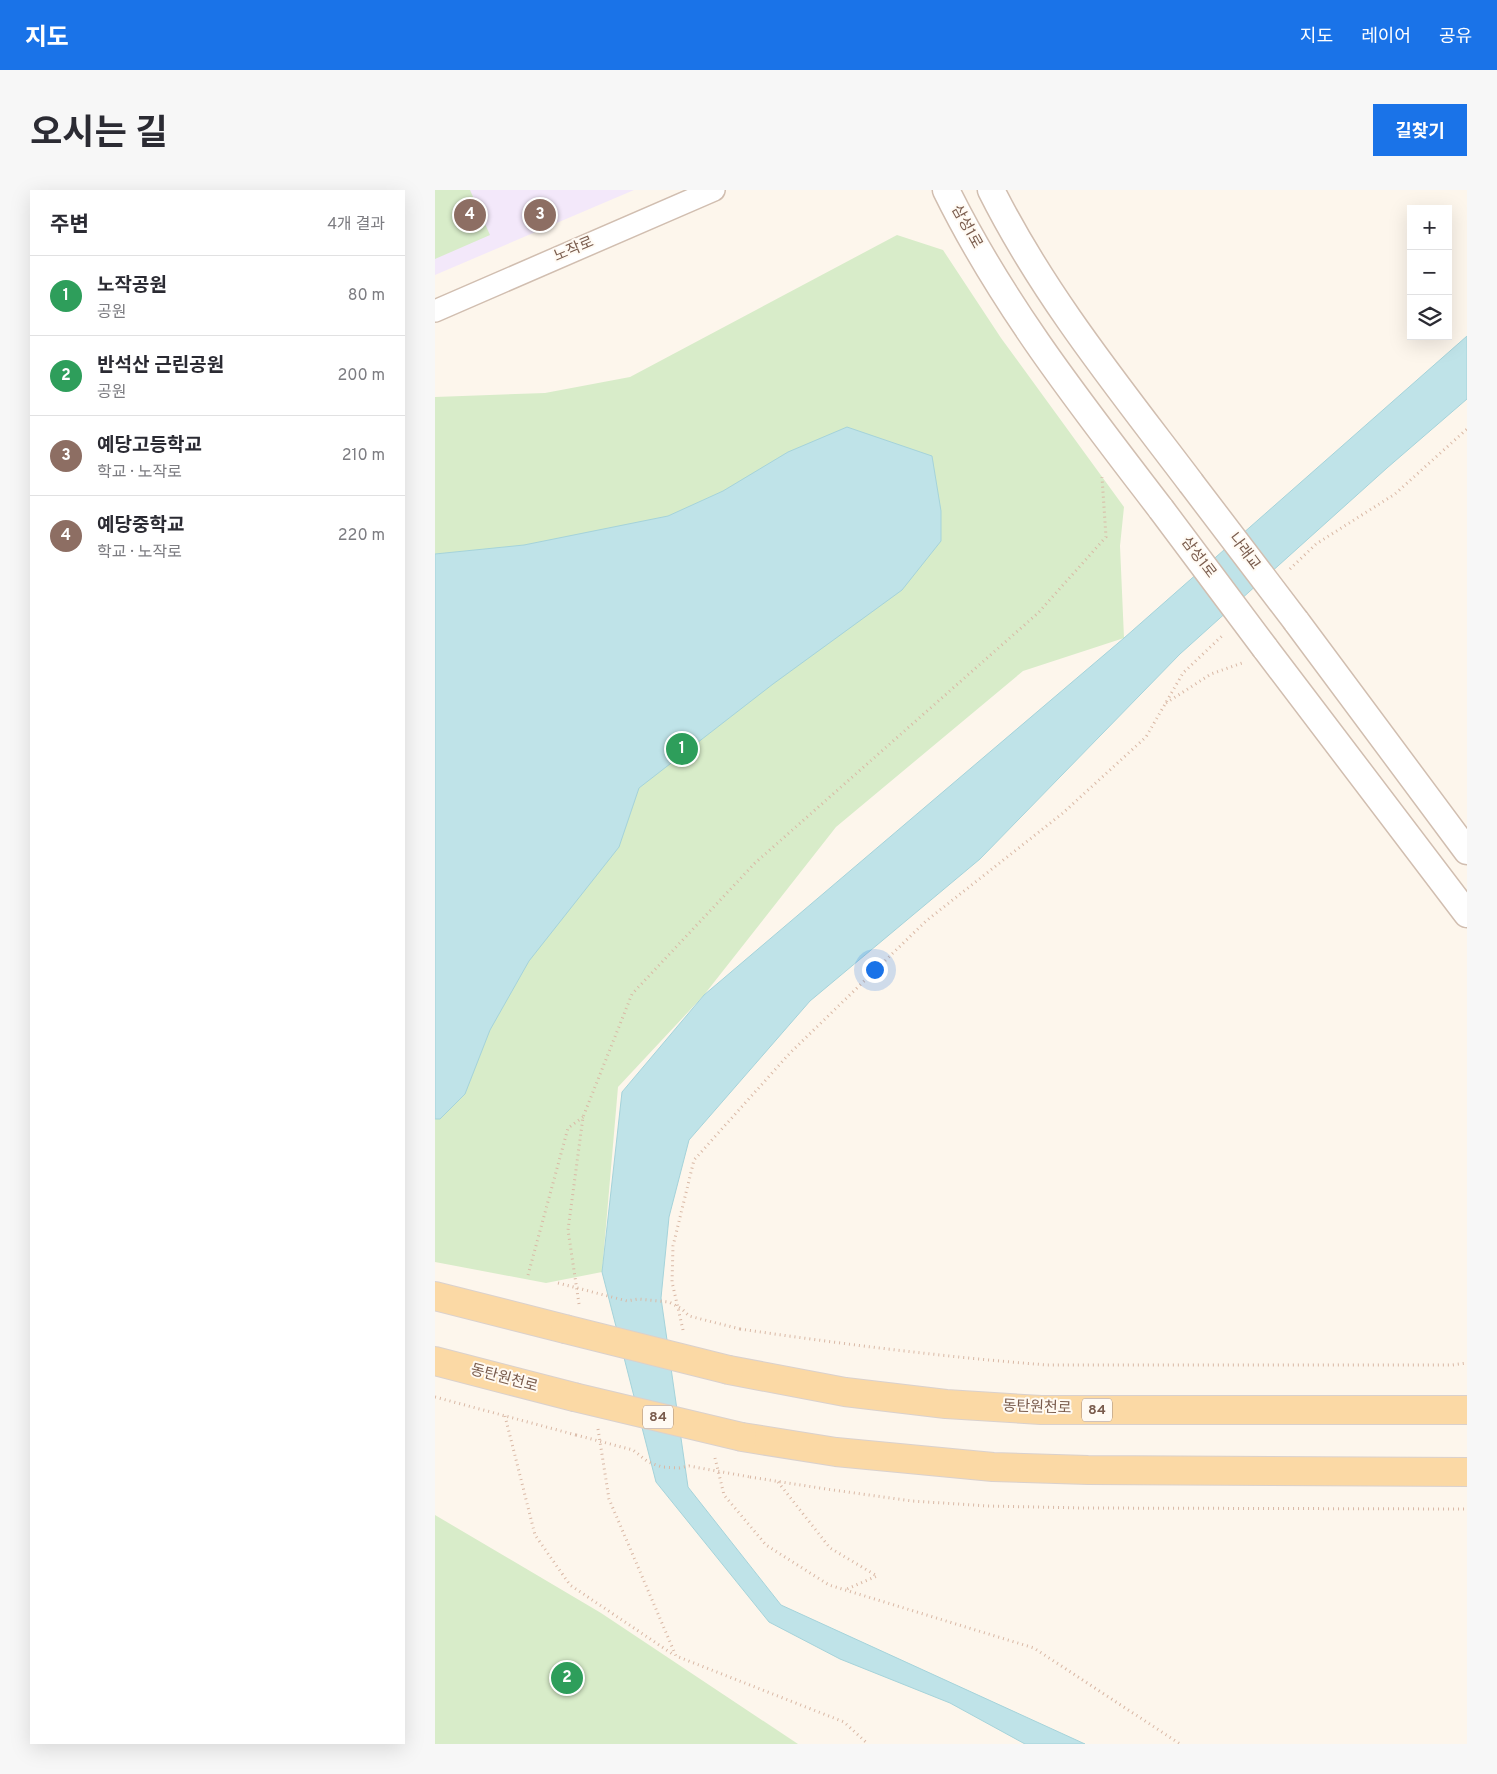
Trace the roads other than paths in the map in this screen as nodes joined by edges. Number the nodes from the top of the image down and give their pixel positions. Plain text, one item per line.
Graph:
1 (714, 190) edge
2 (946, 190) edge
3 (991, 190) edge
4 (435, 311) edge
5 (1467, 851) edge
6 (1467, 914) edge
7 (435, 1296) edge
8 (435, 1361) edge
9 (1467, 1410) edge
10 (1467, 1472) edge

1 - 4 street, 노작로
2 - 6 street, 삼성1로, bridge
3 - 5 street, 나래교, bridge
7 - 9 main road, 동탄원천로 / 84, bridge
8 - 10 main road, 동탄원천로 / 84, bridge

